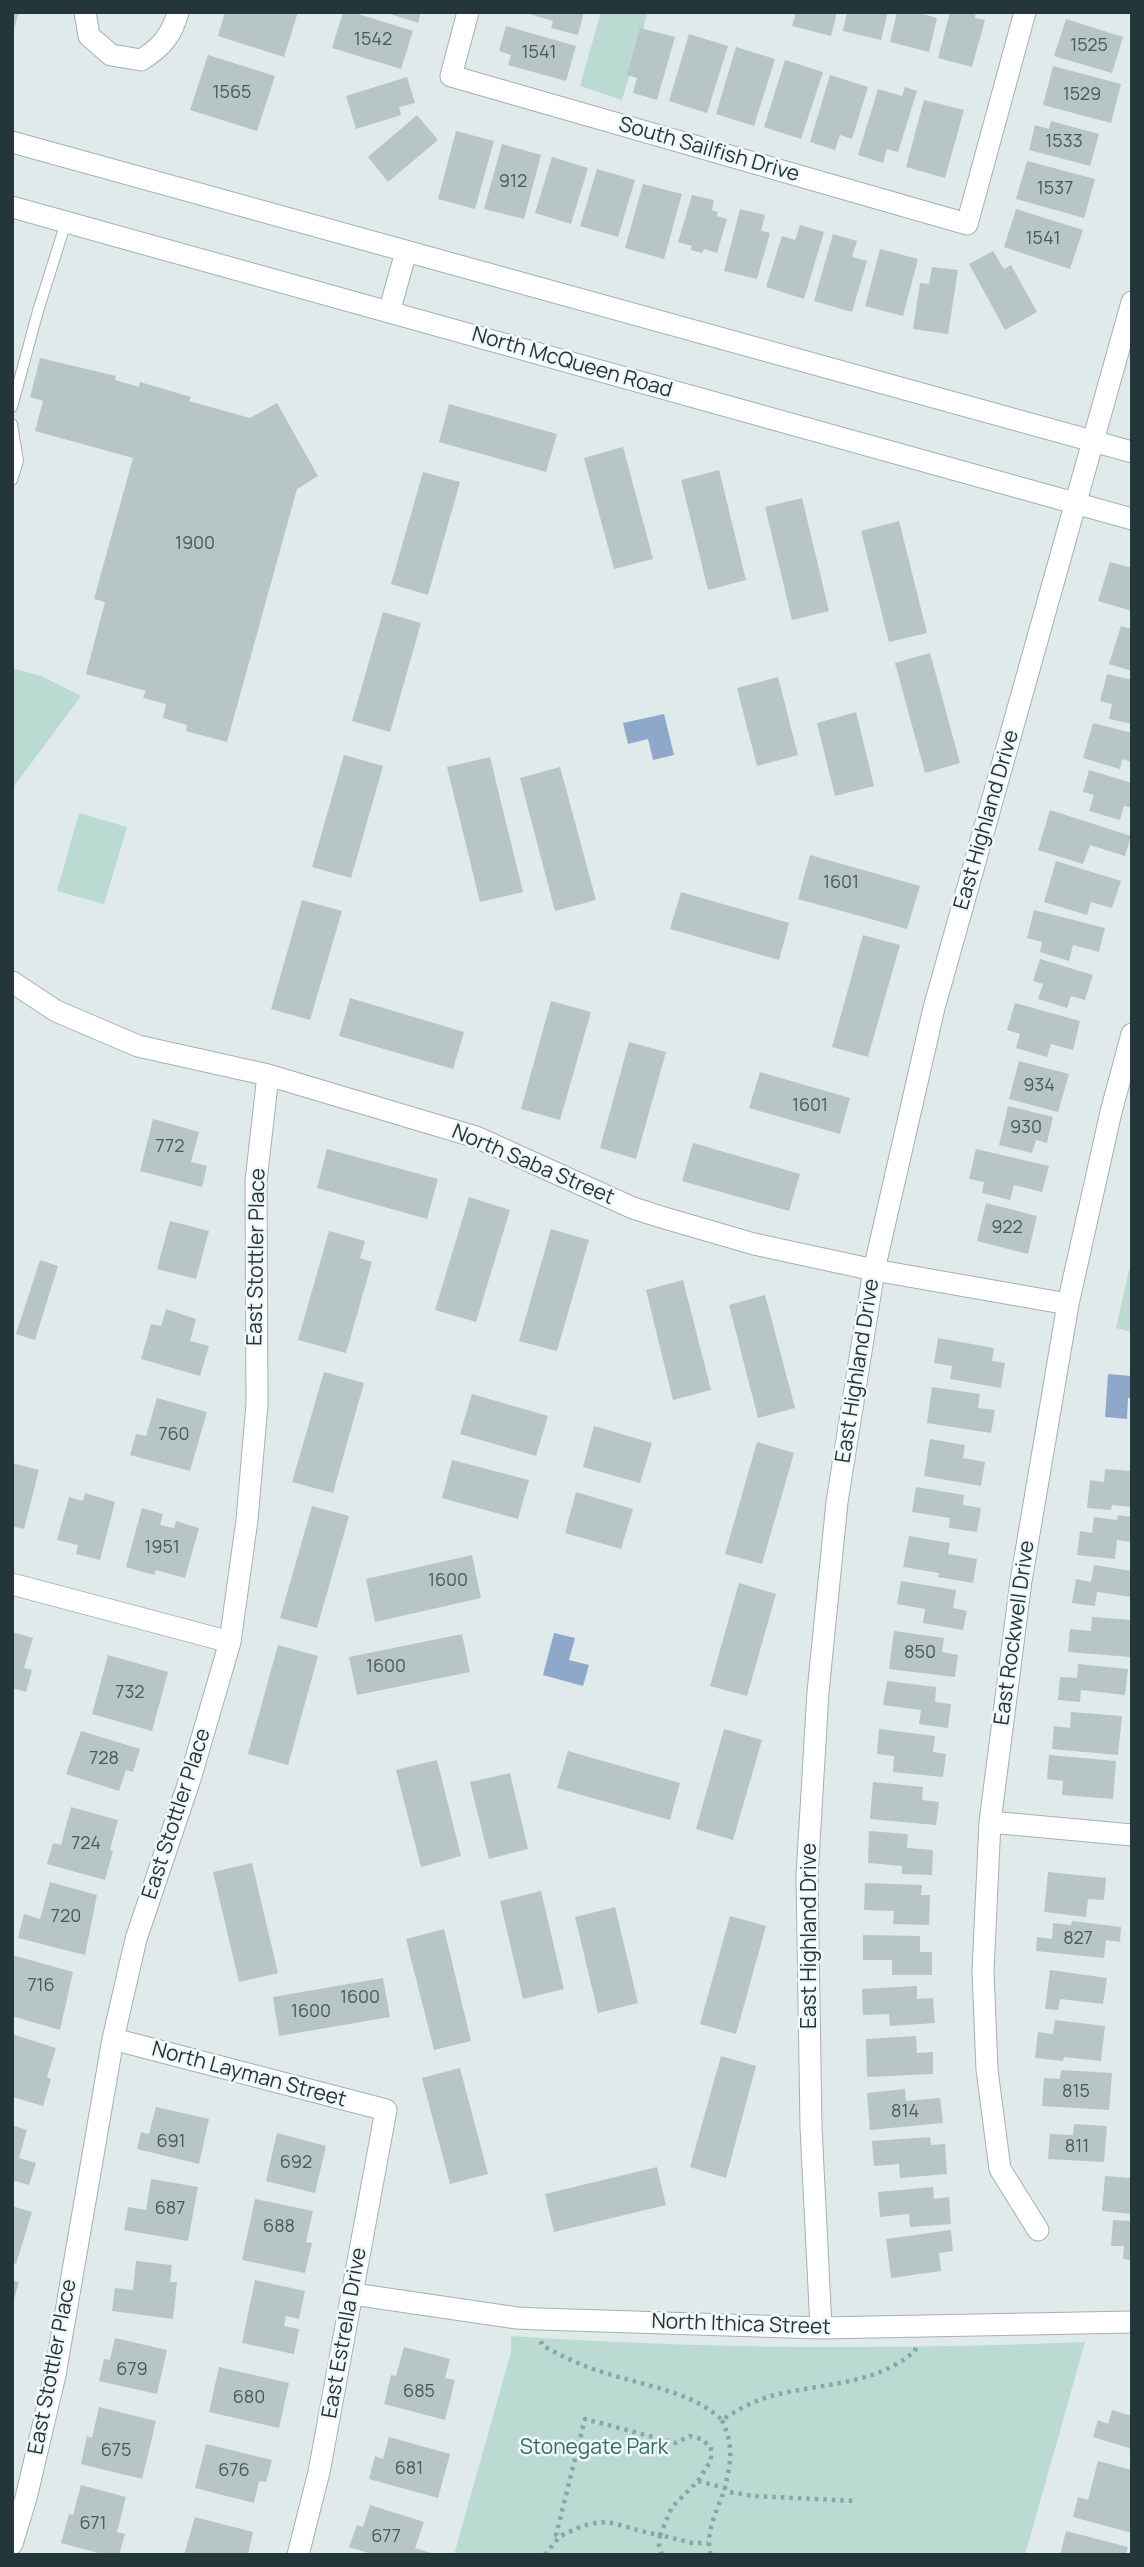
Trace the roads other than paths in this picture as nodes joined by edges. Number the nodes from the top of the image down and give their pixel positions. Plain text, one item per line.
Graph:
1 (85, 12) edge
2 (178, 12) edge
3 (468, 12) edge
4 (1025, 12) edge
5 (12, 142) edge
6 (12, 207) edge
7 (66, 222) junction
8 (406, 252) junction
9 (1132, 302) edge
10 (389, 312) junction
11 (12, 407) edge
12 (12, 424) edge
13 (1093, 441) junction
14 (1132, 452) edge
15 (12, 480) edge
16 (1076, 503) junction
17 (1132, 519) edge
18 (12, 982) edge
19 (1132, 1034) edge
20 (268, 1075) junction
21 (874, 1270) junction
22 (1068, 1304) junction
23 (12, 1584) edge
24 (230, 1642) junction
25 (990, 1822) junction
26 (1132, 1835) edge
27 (113, 2039) junction
28 (386, 2110) joint
29 (1038, 2230) dead end
30 (353, 2294) junction
31 (1132, 2322) edge
32 (821, 2328) junction
33 (12, 2544) edge
34 (298, 2555) edge

1 - 2 street
3 - 4 street, South Sailfish Drive
5 - 8 street
6 - 7 street, North McQueen Road
7 - 10 street, North McQueen Road
7 - 11 lane
8 - 10 street
8 - 13 street
9 - 13 street, East Highland Drive
10 - 16 street, North McQueen Road
12 - 15 lane
13 - 14 street
13 - 16 street, East Highland Drive
16 - 17 street, North McQueen Road
16 - 21 street, East Highland Drive
18 - 20 street, North Saba Street
19 - 22 street, East Rockwell Drive
20 - 21 street, North Saba Street
20 - 24 street, East Stottler Place
21 - 22 street, North Saba Street
21 - 32 street, East Highland Drive
22 - 25 street, East Rockwell Drive
23 - 24 street
24 - 27 street, East Stottler Place
25 - 26 street
25 - 29 street, East Rockwell Drive
27 - 28 street, North Layman Street
27 - 33 street, East Stottler Place
28 - 30 street, East Estrella Drive
30 - 32 street, North Ithica Street
30 - 34 street, East Estrella Drive
31 - 32 street, North Ithica Street

